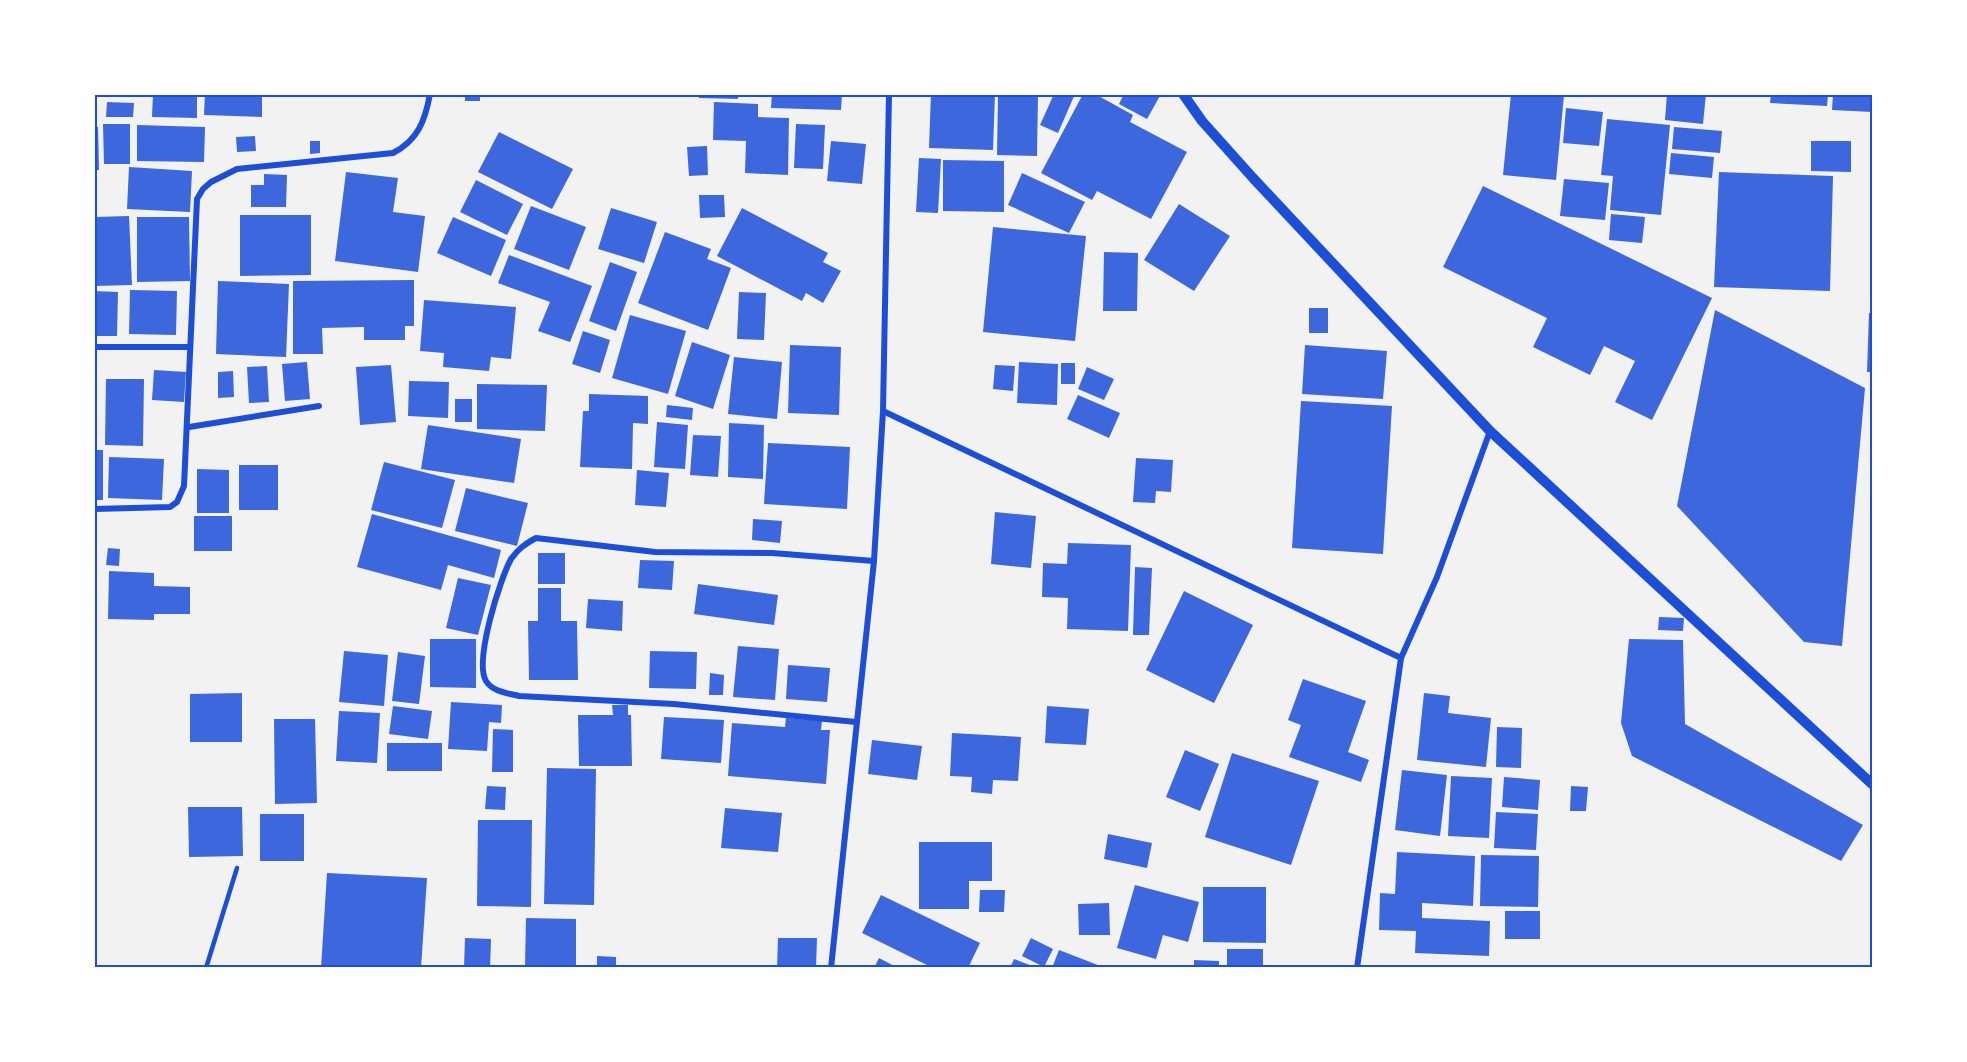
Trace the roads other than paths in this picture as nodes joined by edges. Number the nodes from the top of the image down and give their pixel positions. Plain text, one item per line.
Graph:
1 (430, 94) edge
2 (889, 94) edge
3 (1183, 94) edge
4 (190, 346) junction
5 (94, 347) edge
6 (319, 406) dead end
7 (883, 411) junction
8 (189, 427) junction
9 (1490, 431) junction
10 (94, 508) edge
11 (874, 561) junction
12 (1401, 658) junction
13 (856, 722) junction
14 (1872, 784) edge
15 (237, 868) dead end
16 (206, 968) edge
17 (831, 968) edge
18 (1357, 968) edge

1 - 4 street
2 - 7 street
3 - 9 street
4 - 5 street
4 - 8 street
6 - 8 street
7 - 11 street
7 - 12 street
8 - 10 street
9 - 12 street
9 - 14 street
11 - 13 street
11 - 13 street
12 - 18 street
13 - 17 street
15 - 16 lane

